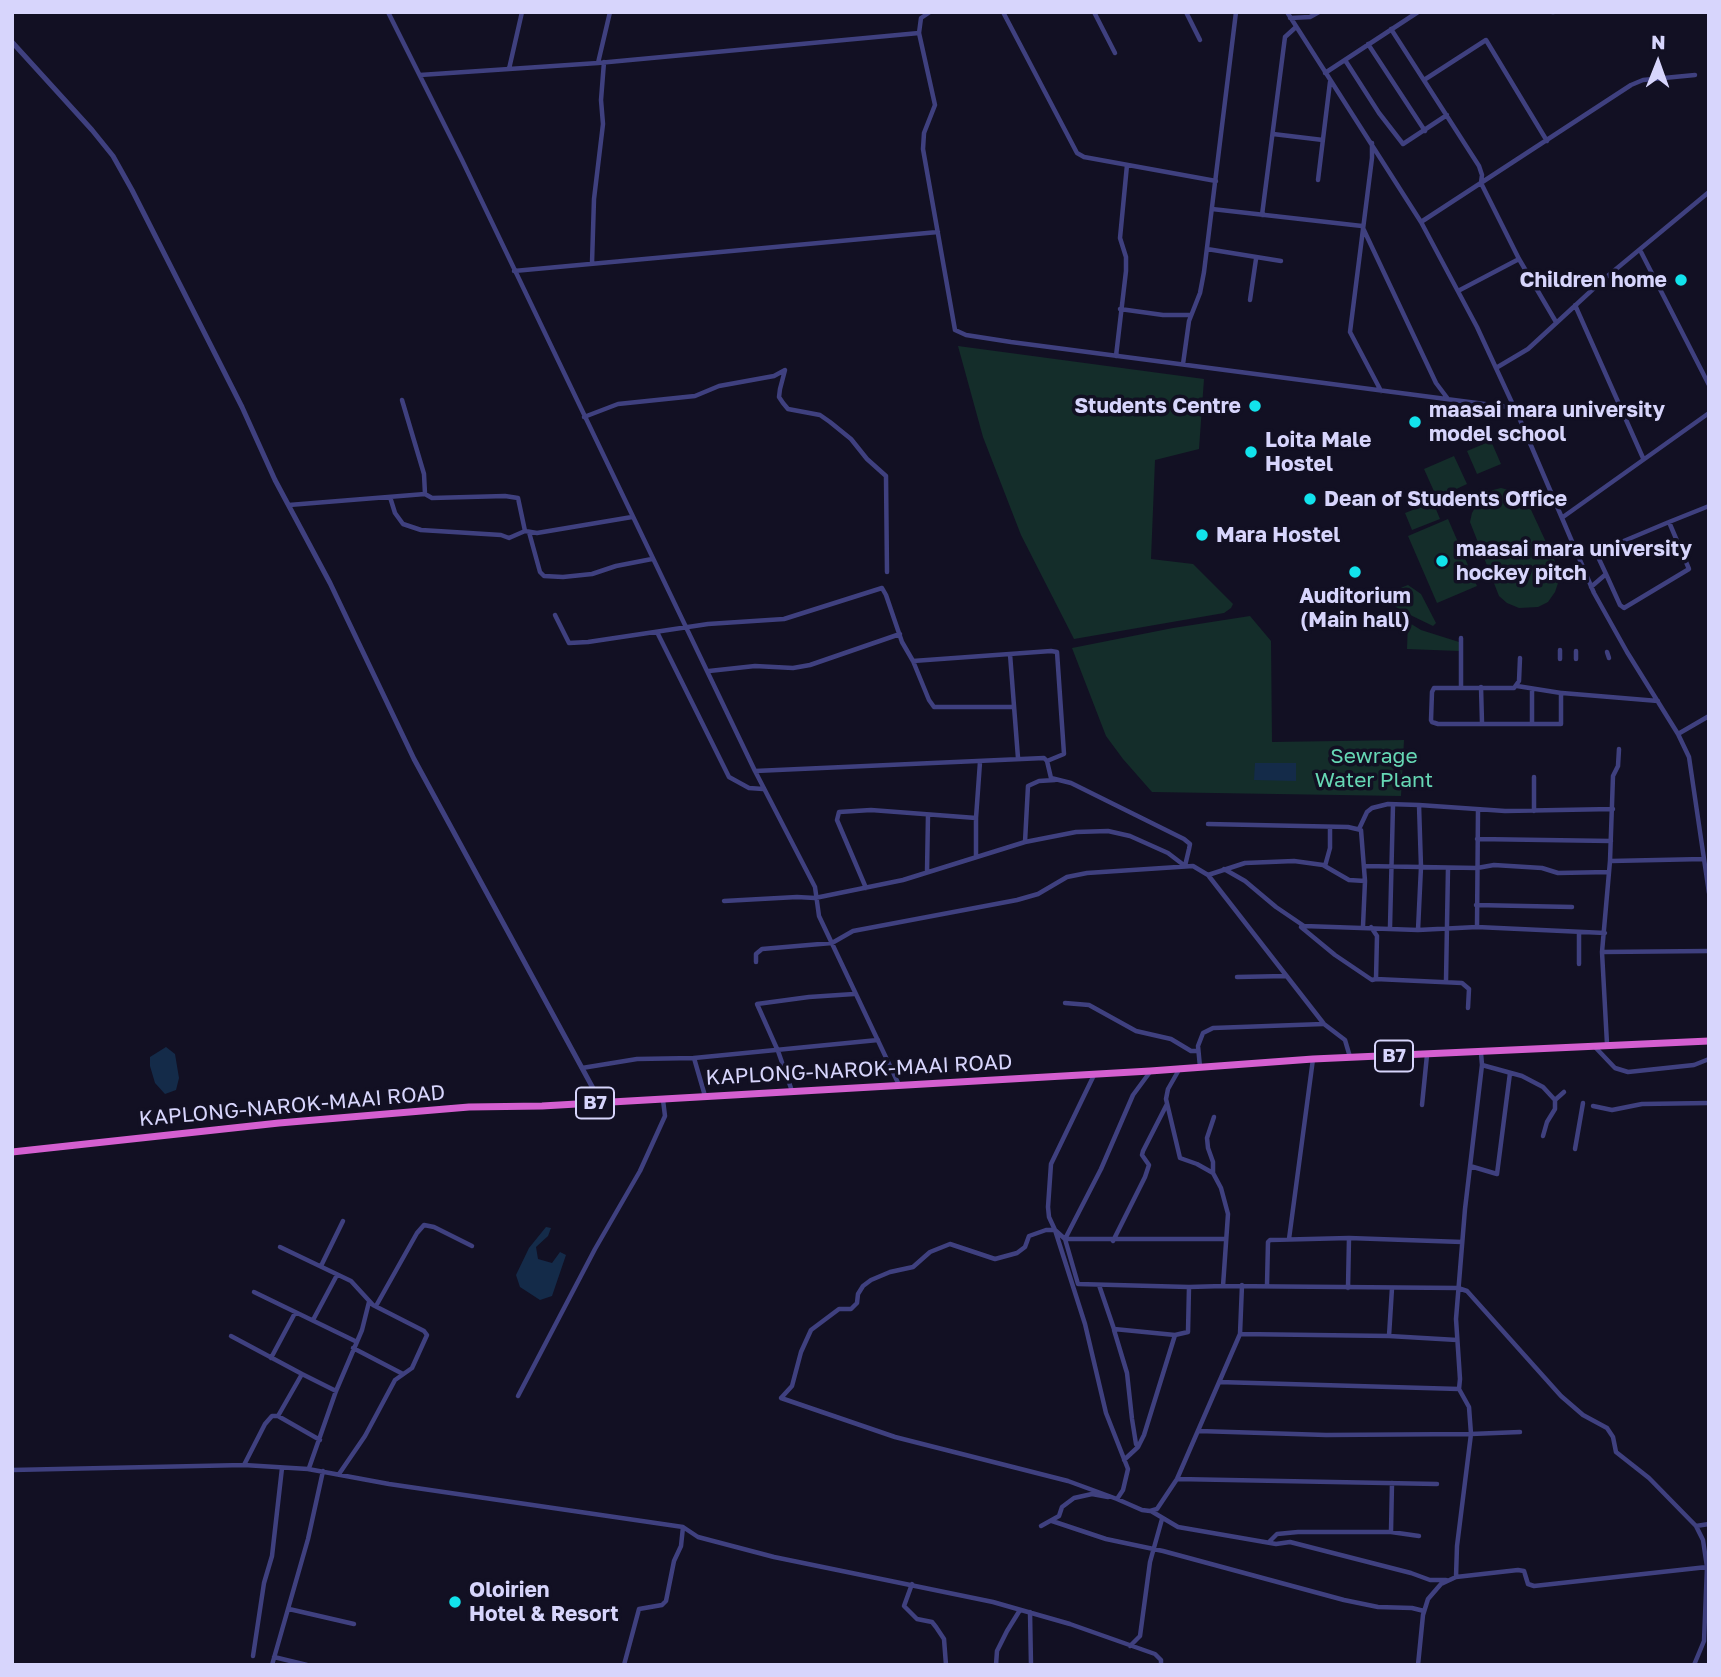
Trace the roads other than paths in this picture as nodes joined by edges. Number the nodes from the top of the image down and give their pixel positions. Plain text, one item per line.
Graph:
1 (388, 12) edge
2 (522, 12) edge
3 (610, 12) edge
4 (930, 12) edge
5 (1003, 12) edge
6 (1094, 12) edge
7 (1186, 12) edge
8 (1236, 12) edge
9 (1319, 12) edge
10 (1418, 12) edge
11 (921, 15) edge
12 (1288, 15) edge
13 (1296, 27) junction
14 (1391, 29) junction
15 (919, 33) junction
16 (1200, 40) dead end
17 (12, 41) edge
18 (1368, 44) junction
19 (1115, 53) dead end
20 (1345, 60) junction
21 (601, 62) junction
22 (509, 69) junction
23 (1325, 73) junction
24 (420, 75) junction
25 (1695, 75) dead end
26 (1424, 80) junction
27 (1331, 81) junction
28 (1447, 115) junction
29 (1425, 131) junction
30 (1273, 134) junction
31 (1323, 140) junction
32 (1547, 141) junction
33 (1372, 142) junction
34 (1128, 165) junction
35 (1318, 180) dead end
36 (1216, 181) junction
37 (1480, 183) junction
38 (1709, 192) edge
39 (1212, 209) junction
40 (1262, 215) junction
41 (1421, 222) junction
42 (1362, 226) junction
43 (938, 232) junction
44 (1207, 249) junction
45 (1640, 250) junction
46 (1256, 259) junction
47 (1519, 259) junction
48 (1281, 261) dead end
49 (592, 263) junction
50 (514, 271) junction
51 (1458, 291) junction
52 (1250, 300) dead end
53 (1575, 304) junction
54 (1120, 309) junction
55 (1190, 315) junction
56 (1556, 322) junction
57 (1116, 356) junction
58 (1183, 364) junction
59 (1496, 368) junction
60 (1709, 385) edge
61 (1381, 392) junction
62 (402, 400) dead end
63 (1449, 400) junction
64 (1515, 408) junction
65 (1709, 413) edge
66 (584, 417) junction
67 (1643, 458) junction
68 (425, 494) junction
69 (390, 497) junction
70 (289, 505) junction
71 (1709, 506) edge
72 (632, 517) junction
73 (1563, 517) junction
74 (1668, 522) junction
75 (527, 532) junction
76 (652, 559) junction
77 (887, 572) dead end
78 (1606, 574) junction
79 (1591, 587) junction
80 (555, 615) dead end
81 (685, 626) junction
82 (656, 632) junction
83 (900, 634) junction
84 (1461, 638) dead end
85 (1560, 650) dead end
86 (1576, 651) dead end
87 (1010, 654) junction
88 (1520, 658) dead end
89 (1560, 659) dead end
90 (1576, 659) dead end
91 (913, 661) junction
92 (709, 671) junction
93 (1517, 686) junction
94 (1461, 687) junction
95 (1481, 687) junction
96 (1532, 690) junction
97 (1561, 693) junction
98 (1658, 701) junction
99 (1013, 707) junction
100 (1709, 716) edge
101 (1482, 723) junction
102 (1532, 724) junction
103 (1678, 734) junction
104 (1619, 749) dead end
105 (1018, 758) junction
106 (1047, 761) junction
107 (981, 762) junction
108 (755, 771) junction
109 (1534, 778) dead end
110 (1055, 780) junction
111 (764, 789) junction
112 (1393, 805) junction
113 (1419, 805) junction
114 (1613, 808) junction
115 (1478, 810) junction
116 (1534, 811) junction
117 (928, 816) junction
118 (976, 818) junction
119 (1208, 824) dead end
120 (1330, 827) junction
121 (1359, 829) junction
122 (1477, 839) junction
123 (1611, 841) junction
124 (1025, 842) junction
125 (976, 855) junction
126 (1704, 859) junction
127 (1610, 861) junction
128 (1185, 866) junction
129 (1325, 866) junction
130 (1364, 866) junction
131 (1393, 867) junction
132 (1421, 867) junction
133 (1448, 868) junction
134 (1224, 869) junction
135 (1477, 869) junction
136 (927, 872) junction
137 (1609, 872) junction
138 (1208, 875) junction
139 (1365, 881) junction
140 (866, 888) junction
141 (1709, 893) edge
142 (815, 898) junction
143 (724, 901) dead end
144 (1476, 905) junction
145 (1572, 907) dead end
146 (1298, 924) junction
147 (1363, 926) junction
148 (1371, 927) junction
149 (1391, 927) junction
150 (1477, 927) junction
151 (1418, 929) junction
152 (1448, 929) junction
153 (1579, 932) junction
154 (1605, 933) junction
155 (832, 943) junction
156 (1709, 951) edge
157 (1602, 952) junction
158 (756, 962) dead end
159 (1578, 964) dead end
160 (1287, 976) junction
161 (1237, 977) dead end
162 (1376, 979) junction
163 (1446, 981) junction
164 (854, 994) junction
165 (1065, 1003) dead end
166 (1468, 1007) dead end
167 (1324, 1024) junction
168 (878, 1040) junction
169 (1709, 1041) edge
170 (1607, 1044) junction
171 (1592, 1045) junction
172 (778, 1051) junction
173 (1198, 1051) junction
174 (1481, 1052) junction
175 (1427, 1055) junction
176 (694, 1058) junction
177 (1350, 1058) junction
178 (1313, 1059) junction
179 (1709, 1059) edge
180 (1482, 1065) junction
181 (1200, 1067) junction
182 (582, 1068) junction
183 (1180, 1068) junction
184 (1150, 1071) junction
185 (1510, 1073) junction
186 (1094, 1074) junction
187 (900, 1085) junction
188 (792, 1091) junction
189 (1563, 1092) dead end
190 (705, 1096) junction
191 (663, 1099) junction
192 (1555, 1100) junction
193 (601, 1102) junction
194 (1583, 1103) dead end
195 (1709, 1103) edge
196 (1167, 1104) junction
197 (1422, 1105) dead end
198 (1593, 1106) dead end
199 (1214, 1117) dead end
200 (1543, 1136) dead end
201 (1575, 1149) dead end
202 (12, 1152) edge
203 (1470, 1166) junction
204 (1213, 1173) junction
205 (343, 1221) dead end
206 (1055, 1230) junction
207 (1349, 1238) junction
208 (1065, 1239) junction
209 (1289, 1239) junction
210 (1224, 1240) junction
211 (1113, 1241) junction
212 (1462, 1242) junction
213 (472, 1246) dead end
214 (280, 1247) dead end
215 (321, 1266) junction
216 (337, 1275) junction
217 (1100, 1284) junction
218 (1241, 1285) junction
219 (1267, 1285) junction
220 (1223, 1286) junction
221 (1189, 1287) junction
222 (1348, 1288) junction
223 (1391, 1288) junction
224 (1458, 1288) junction
225 (254, 1292) dead end
226 (369, 1302) junction
227 (376, 1306) junction
228 (295, 1313) junction
229 (313, 1320) junction
230 (1114, 1329) junction
231 (1240, 1334) junction
232 (1175, 1335) junction
233 (231, 1336) dead end
234 (1389, 1336) junction
235 (1457, 1339) junction
236 (355, 1341) junction
237 (353, 1348) junction
238 (271, 1358) junction
239 (302, 1374) junction
240 (402, 1374) junction
241 (1219, 1382) junction
242 (1459, 1389) junction
243 (336, 1391) junction
244 (518, 1396) dead end
245 (278, 1416) junction
246 (1199, 1431) junction
247 (1520, 1432) dead end
248 (1471, 1434) junction
249 (320, 1440) junction
250 (1138, 1447) junction
251 (1125, 1461) junction
252 (244, 1465) junction
253 (282, 1468) junction
254 (308, 1469) junction
255 (12, 1470) edge
256 (323, 1471) junction
257 (339, 1474) junction
258 (1177, 1479) junction
259 (1392, 1483) junction
260 (1437, 1484) dead end
261 (1117, 1499) junction
262 (1150, 1511) junction
263 (1162, 1519) junction
264 (1052, 1521) junction
265 (1709, 1524) edge
266 (1041, 1526) dead end
267 (1696, 1526) junction
268 (683, 1527) junction
269 (1391, 1532) junction
270 (1419, 1536) dead end
271 (1269, 1542) junction
272 (1154, 1549) junction
273 (1707, 1567) edge
274 (1456, 1577) junction
275 (1447, 1580) junction
276 (912, 1584) junction
277 (289, 1609) junction
278 (1020, 1610) junction
279 (1424, 1611) junction
280 (1030, 1612) junction
281 (355, 1624) dead end
282 (1130, 1646) junction
283 (253, 1656) dead end
284 (274, 1657) junction
285 (1161, 1663) edge
286 (272, 1665) edge
287 (307, 1665) edge
288 (624, 1665) edge
289 (946, 1665) edge
290 (996, 1665) edge
291 (1031, 1665) edge
292 (1418, 1665) edge
293 (1694, 1665) edge

1 - 24 street
2 - 22 street
3 - 21 street
4 - 11 street
5 - 34 street
6 - 19 street
7 - 16 street
8 - 36 street
9 - 12 street
10 - 14 street
11 - 15 street
12 - 13 street
13 - 23 street
13 - 30 street
14 - 18 street
14 - 26 street
15 - 21 street
15 - 43 street
17 - 70 street
18 - 20 street
18 - 29 street
20 - 23 street
20 - 29 street
21 - 22 street
21 - 49 street
22 - 24 street
23 - 27 street
24 - 50 street
25 - 32 street
26 - 28 street
26 - 32 street
27 - 31 street
27 - 33 street
28 - 29 street
28 - 37 street
30 - 31 street
30 - 40 street
31 - 35 street
32 - 37 street
33 - 41 street
33 - 42 street
34 - 36 street
34 - 54 street
36 - 39 street
37 - 41 street
37 - 47 street
38 - 45 street
39 - 40 street
39 - 44 street
40 - 42 street
41 - 51 street
42 - 61 street
42 - 63 street
43 - 49 street
43 - 57 street
44 - 46 street
44 - 55 street
45 - 53 street
45 - 60 street
46 - 48 street
46 - 52 street
47 - 51 street
47 - 56 street
49 - 50 street
50 - 66 street
51 - 59 street
53 - 56 street
53 - 67 street
54 - 55 street
54 - 57 street
55 - 58 street
56 - 59 street
57 - 58 street
58 - 61 street
59 - 64 street
61 - 63 street
62 - 68 street
63 - 64 street
64 - 73 street
65 - 67 street
66 - 72 street
66 - 77 street
67 - 73 street
68 - 69 street
68 - 75 street
69 - 70 street
69 - 75 street
70 - 182 street
71 - 74 street
72 - 75 street
72 - 76 street
73 - 79 street
74 - 78 street
74 - 78 street
75 - 76 street
76 - 81 street
78 - 79 street
79 - 98 street
80 - 82 street
81 - 82 street
81 - 83 street
81 - 92 street
82 - 111 street
83 - 91 street
83 - 92 street
84 - 94 street
85 - 89 street
86 - 90 street
87 - 91 street
87 - 99 street
87 - 106 street
88 - 93 street
91 - 99 street
92 - 108 street
93 - 95 street
93 - 96 street
94 - 95 street
94 - 101 street
95 - 101 street
96 - 97 street
96 - 102 street
97 - 98 street
97 - 102 street
98 - 103 street
99 - 105 street
100 - 103 street
101 - 102 street
103 - 126 street
104 - 114 street
105 - 106 street
105 - 107 street
106 - 110 street
107 - 108 street
107 - 118 street
108 - 111 street
109 - 116 street
110 - 124 street
110 - 128 street
111 - 142 street
112 - 113 street
112 - 121 street
112 - 131 street
113 - 115 street
113 - 132 street
114 - 116 street
114 - 123 street
115 - 116 street
115 - 122 street
117 - 118 street
117 - 136 street
117 - 140 street
118 - 125 street
119 - 120 street
120 - 121 street
120 - 129 street
121 - 130 street
122 - 123 street
122 - 135 street
123 - 127 street
124 - 125 street
124 - 128 street
125 - 136 street
126 - 127 street
126 - 141 street
127 - 137 street
128 - 138 street
128 - 155 street
129 - 134 street
129 - 139 street
130 - 131 street
130 - 139 street
131 - 132 street
131 - 149 street
132 - 133 street
132 - 151 street
133 - 135 street
133 - 152 street
134 - 138 street
134 - 146 street
135 - 137 street
135 - 144 street
136 - 140 street
137 - 154 street
138 - 160 street
139 - 147 street
140 - 142 street
142 - 143 street
142 - 155 street
144 - 145 street
144 - 150 street
146 - 147 street
146 - 162 street
147 - 148 street
148 - 149 street
148 - 162 street
149 - 151 street
150 - 152 street
150 - 153 street
151 - 152 street
152 - 163 street
153 - 154 street
153 - 159 street
154 - 157 street
155 - 158 street
155 - 164 street
156 - 157 street
157 - 170 street
160 - 161 street
160 - 167 street
162 - 163 street
163 - 166 street
164 - 168 street
164 - 172 street
165 - 173 street
167 - 173 street
167 - 177 street
168 - 172 street
168 - 187 street
169 - 170 highway, KAPLONG-NAROK-MAAI ROAD / B7
170 - 171 highway, KAPLONG-NAROK-MAAI ROAD / B7
171 - 174 highway, KAPLONG-NAROK-MAAI ROAD / B7
171 - 179 street
172 - 176 street
172 - 188 street
173 - 181 street
174 - 175 highway, KAPLONG-NAROK-MAAI ROAD / B7
174 - 180 street
175 - 177 highway, KAPLONG-NAROK-MAAI ROAD / B7
175 - 197 street
176 - 182 street
176 - 190 street
177 - 178 highway, KAPLONG-NAROK-MAAI ROAD / B7
178 - 181 highway, KAPLONG-NAROK-MAAI ROAD / B7
178 - 209 street
180 - 185 street
180 - 203 street
181 - 183 highway, KAPLONG-NAROK-MAAI ROAD / B7
182 - 193 street
183 - 184 highway, KAPLONG-NAROK-MAAI ROAD / B7
183 - 196 street
184 - 186 highway, KAPLONG-NAROK-MAAI ROAD / B7
184 - 208 street
185 - 192 street
185 - 203 street
186 - 187 highway, KAPLONG-NAROK-MAAI ROAD / B7
186 - 206 street
187 - 188 highway, KAPLONG-NAROK-MAAI ROAD / B7
188 - 190 highway, KAPLONG-NAROK-MAAI ROAD / B7
189 - 192 street
190 - 191 highway, KAPLONG-NAROK-MAAI ROAD / B7
191 - 193 highway, KAPLONG-NAROK-MAAI ROAD / B7
191 - 244 street
192 - 200 street
193 - 202 highway, KAPLONG-NAROK-MAAI ROAD / B7
194 - 201 street
195 - 198 street
196 - 204 street
196 - 211 street
199 - 204 street
203 - 212 street
204 - 210 street
205 - 215 street
206 - 208 street
206 - 251 street
206 - 261 street
207 - 209 street
207 - 212 street
207 - 222 street
208 - 211 street
208 - 217 street
209 - 219 street
210 - 211 street
210 - 220 street
212 - 224 street
213 - 227 street
214 - 215 street
215 - 216 street
216 - 226 street
216 - 229 street
217 - 221 street
217 - 230 street
218 - 219 street
218 - 220 street
218 - 231 street
219 - 222 street
220 - 221 street
221 - 232 street
222 - 223 street
223 - 224 street
223 - 234 street
224 - 235 street
224 - 267 street
225 - 228 street
226 - 227 street
226 - 236 street
227 - 240 street
228 - 229 street
228 - 238 street
229 - 236 street
230 - 232 street
230 - 250 street
231 - 234 street
231 - 241 street
232 - 250 street
233 - 238 street
234 - 235 street
235 - 242 street
236 - 237 street
237 - 240 street
237 - 243 street
238 - 239 street
239 - 243 street
239 - 245 street
240 - 257 street
241 - 242 street
241 - 246 street
242 - 248 street
243 - 249 street
245 - 249 street
245 - 252 street
246 - 248 street
246 - 258 street
247 - 248 street
248 - 274 street
249 - 254 street
250 - 251 street
251 - 261 street
252 - 253 street
252 - 255 street
253 - 254 street
253 - 283 street
254 - 256 street
256 - 257 street
256 - 277 street
257 - 268 street
258 - 259 street
258 - 262 street
259 - 260 street
259 - 269 street
261 - 262 street
261 - 264 street
262 - 263 street
263 - 271 street
263 - 272 street
264 - 266 street
264 - 272 street
265 - 267 street
267 - 273 street
268 - 276 street
268 - 288 street
269 - 270 street
269 - 271 street
271 - 275 street
272 - 279 street
272 - 282 street
273 - 274 street
273 - 293 street
274 - 275 street
275 - 279 street
276 - 278 street
276 - 289 street
277 - 281 street
277 - 284 street
278 - 280 street
278 - 290 street
279 - 292 street
280 - 282 street
280 - 291 street
282 - 285 street
284 - 286 street
284 - 287 street

